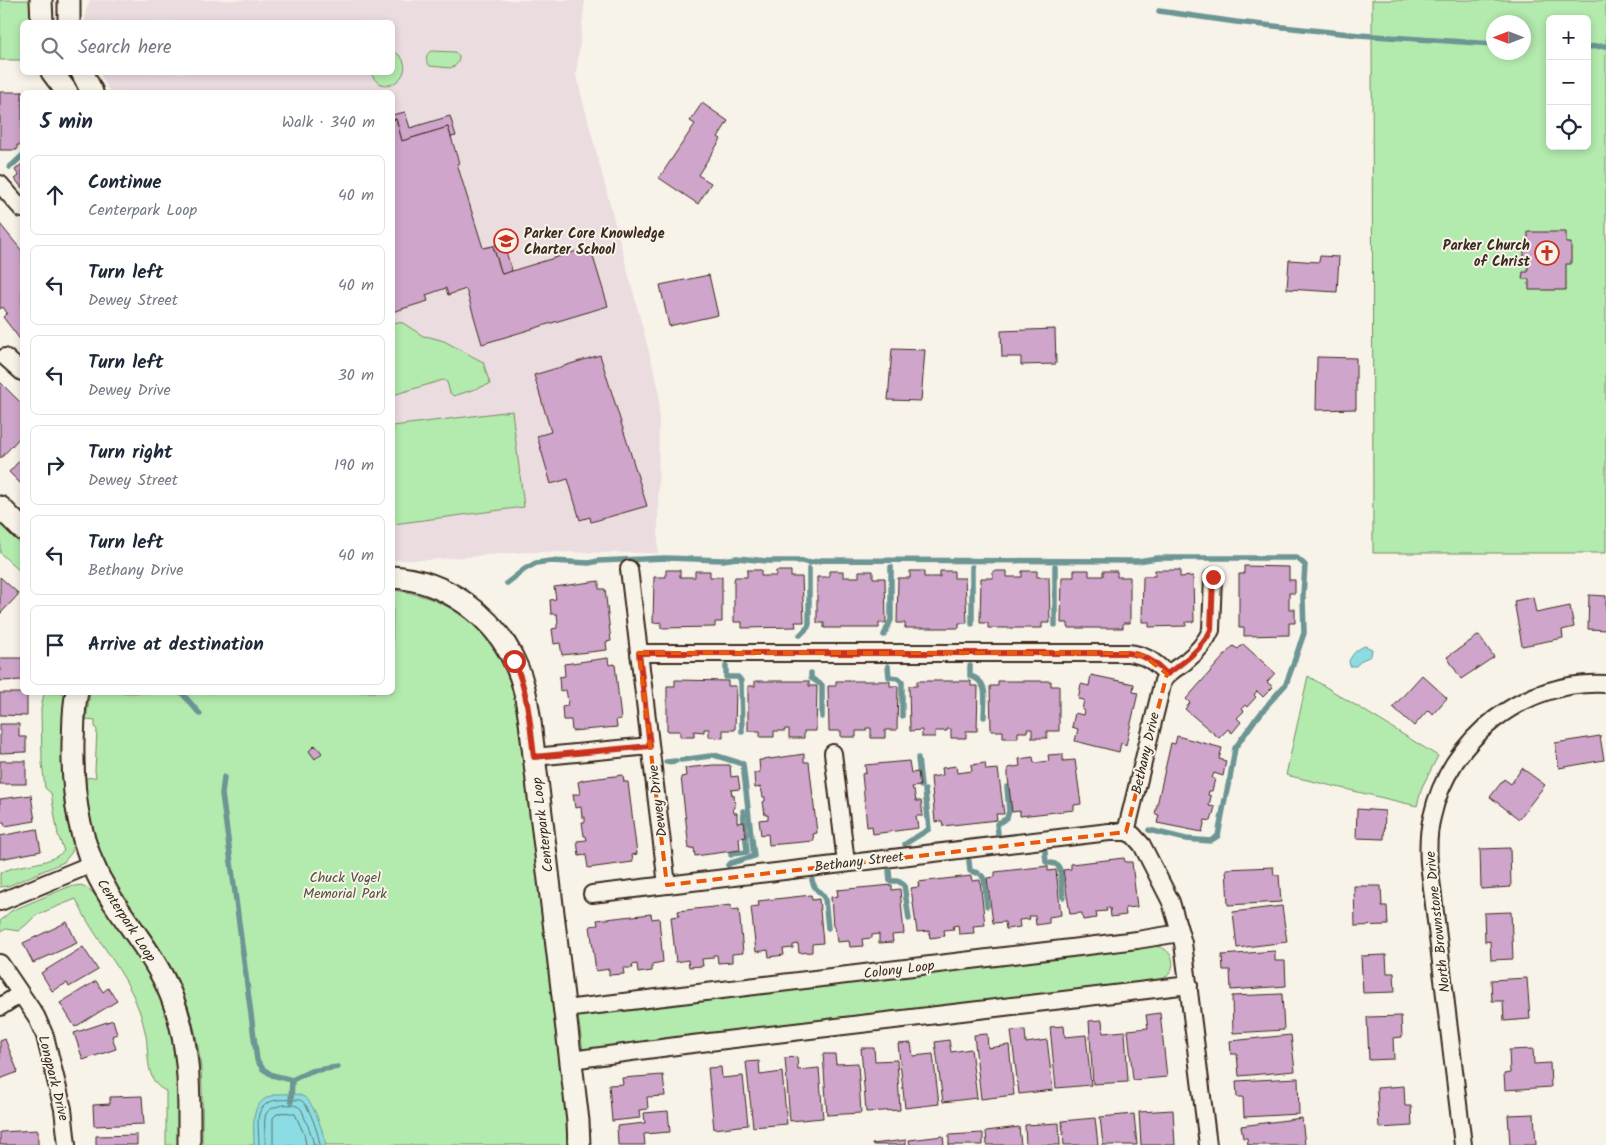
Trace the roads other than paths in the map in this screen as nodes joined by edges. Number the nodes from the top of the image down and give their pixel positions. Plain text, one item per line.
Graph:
1 (41, 0) edge
2 (69, 0) edge
3 (42, 20) edge
4 (69, 20) edge
5 (54, 75) edge
6 (84, 75) edge
7 (66, 90) edge
8 (91, 90) edge
9 (0, 184) edge
10 (20, 208) edge
11 (6, 356) dead end
12 (20, 370) edge
13 (0, 507) edge
14 (20, 527) edge
15 (629, 569) dead end
16 (395, 577) edge
17 (1213, 577) dead end
18 (639, 653) junction
19 (1167, 674) junction
20 (1606, 684) edge
21 (77, 695) edge
22 (650, 746) junction
23 (833, 753) dead end
24 (534, 757) junction
25 (1126, 832) junction
26 (846, 863) junction
27 (92, 864) junction
28 (667, 885) junction
29 (592, 894) dead end
30 (0, 902) edge
31 (1180, 933) junction
32 (0, 963) edge
33 (1189, 985) junction
34 (20, 994) junction
35 (0, 1007) edge
36 (565, 1009) junction
37 (571, 1060) junction
38 (67, 1145) edge
39 (189, 1145) edge
40 (579, 1145) edge
41 (1208, 1145) edge
42 (1463, 1145) edge

1 - 3 street
2 - 4 street
5 - 7 street
6 - 8 street
9 - 10 street
11 - 12 street
13 - 14 street
15 - 18 street, Dewey Drive
16 - 24 street, Centerpark Loop
17 - 19 street
18 - 19 street
18 - 22 street, Dewey Drive
19 - 25 street, Bethany Drive
20 - 42 street, North Brownstone Drive
21 - 27 street, Centerpark Loop
22 - 24 street
22 - 28 street, Dewey Drive
23 - 26 street
24 - 36 street, Centerpark Loop
25 - 26 street, Bethany Street
25 - 31 street
26 - 28 street, Bethany Street
27 - 30 street
27 - 39 street, Centerpark Loop
28 - 29 street, Bethany Street
31 - 33 street
31 - 36 street, Colony Loop
32 - 34 street, Longpark Drive
33 - 37 street
33 - 41 street
34 - 35 street
34 - 38 street, Longpark Drive
36 - 37 street, Centerpark Loop
37 - 40 street, Centerpark Loop

